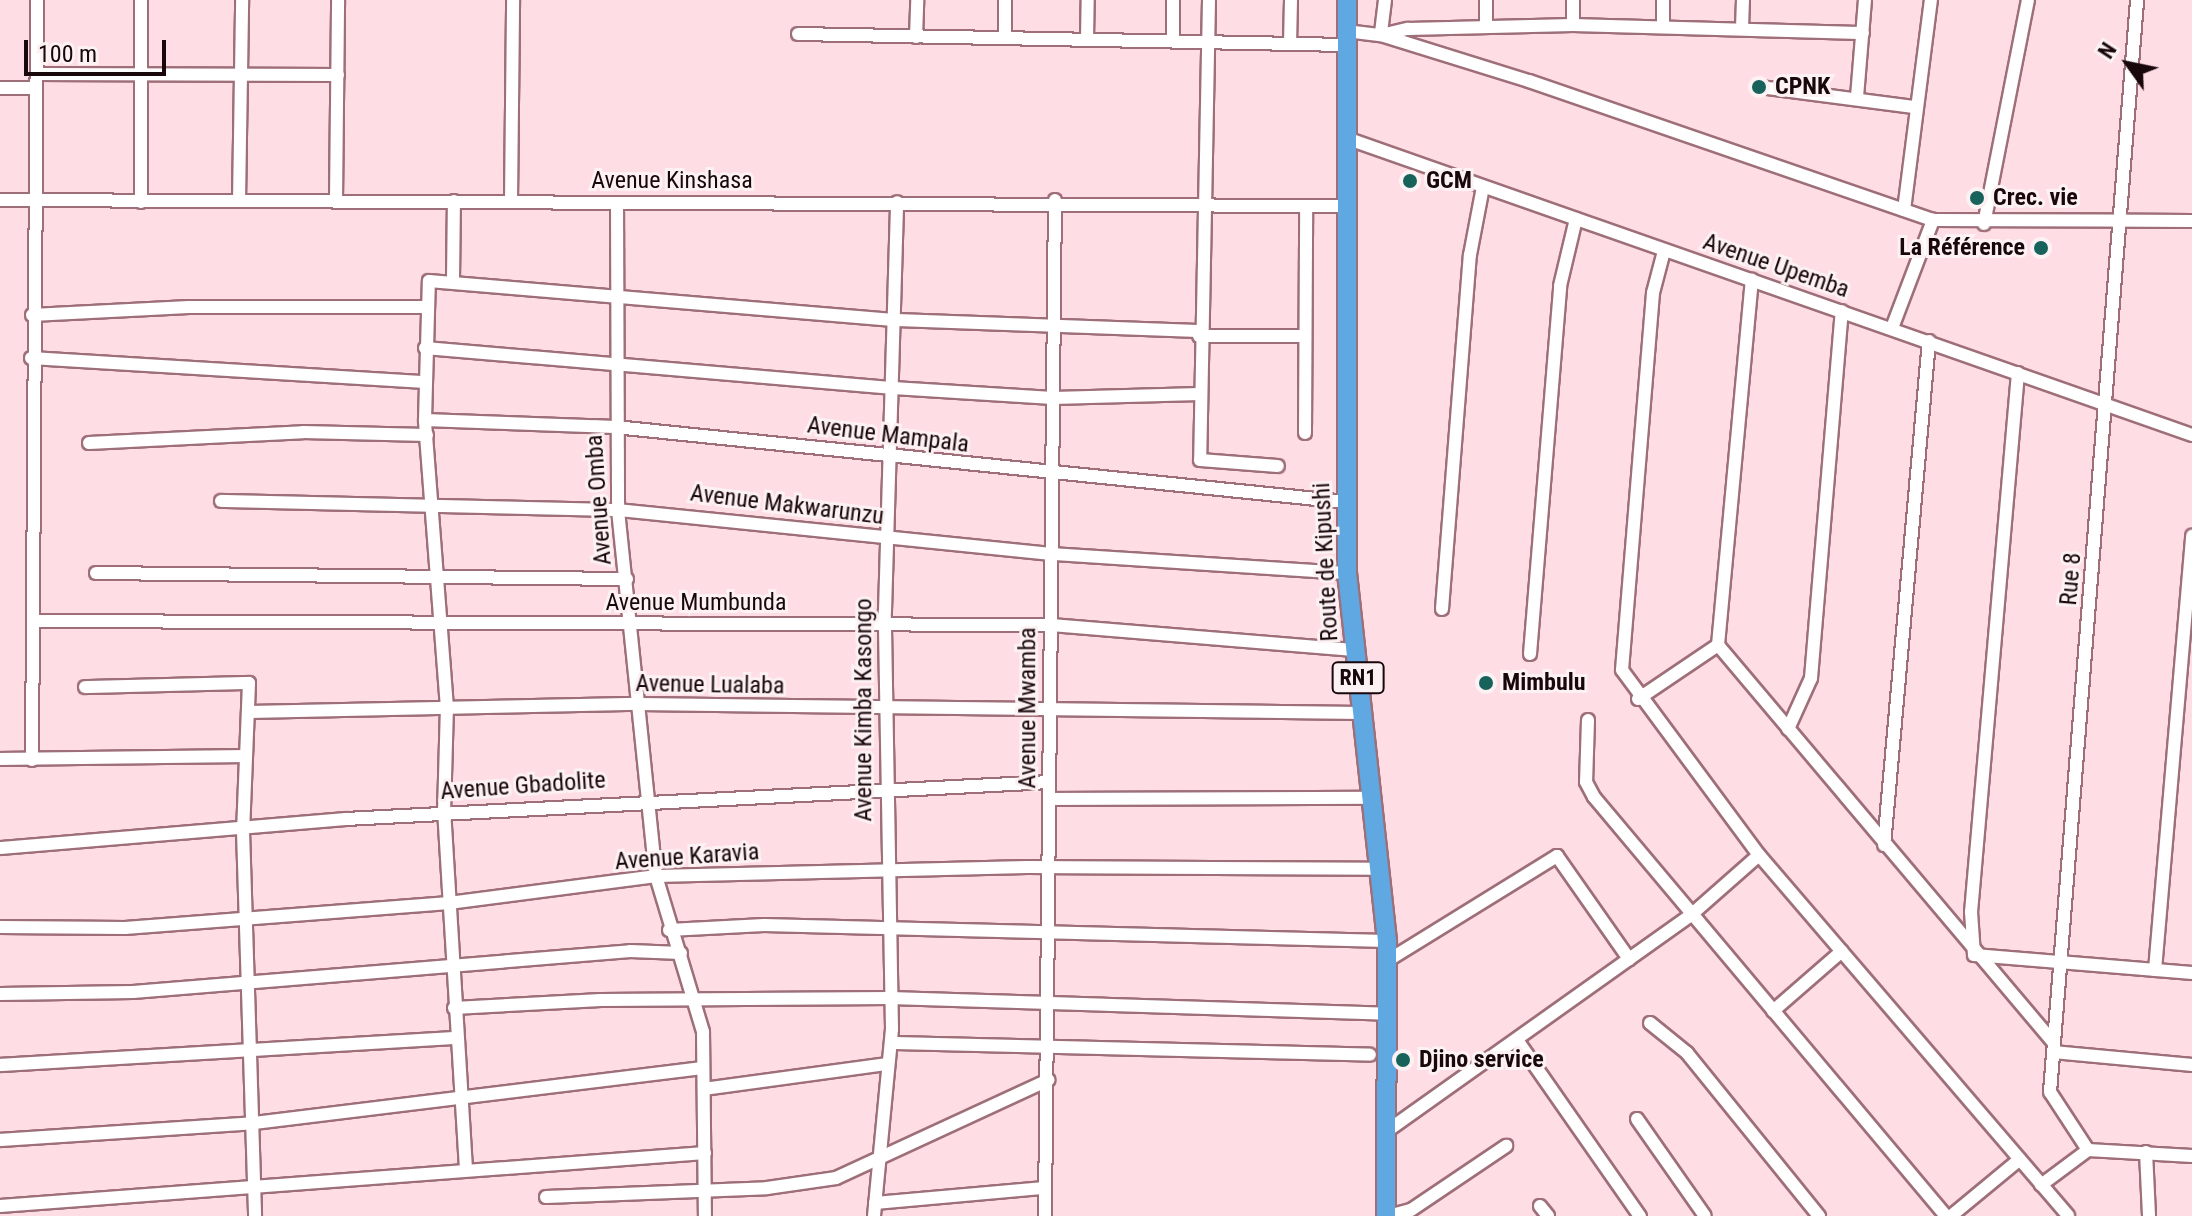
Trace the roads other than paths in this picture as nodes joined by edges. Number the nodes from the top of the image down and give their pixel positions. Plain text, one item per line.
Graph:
1 (37, 0) edge
2 (141, 0) edge
3 (242, 0) edge
4 (338, 0) edge
5 (513, 0) edge
6 (917, 0) edge
7 (1005, 0) edge
8 (1088, 0) edge
9 (1173, 0) edge
10 (1209, 0) edge
11 (1291, 0) edge
12 (1347, 0) edge
13 (1385, 0) edge
14 (1486, 0) edge
15 (1573, 0) edge
16 (1663, 0) edge
17 (1743, 0) edge
18 (1865, 0) edge
19 (1931, 0) edge
20 (2028, 0) edge
21 (2137, 0) edge
22 (1573, 25) junction
23 (1663, 26) junction
24 (1486, 27) junction
25 (1742, 28) junction
26 (1863, 33) junction
27 (798, 34) dead end
28 (1381, 35) junction
29 (916, 37) junction
30 (1005, 37) junction
31 (1346, 38) junction
32 (1087, 39) junction
33 (1173, 40) junction
34 (1210, 41) junction
35 (1290, 44) junction
36 (37, 74) junction
37 (141, 74) junction
38 (338, 75) junction
39 (243, 76) junction
40 (1760, 87) dead end
41 (0, 88) edge
42 (36, 88) junction
43 (1857, 97) junction
44 (1914, 107) junction
45 (1346, 138) junction
46 (1483, 187) junction
47 (0, 200) edge
48 (336, 200) junction
49 (1055, 200) junction
50 (39, 201) junction
51 (239, 201) junction
52 (454, 201) junction
53 (511, 201) junction
54 (141, 202) junction
55 (897, 202) junction
56 (617, 203) junction
57 (1209, 205) junction
58 (1306, 206) junction
59 (1345, 206) junction
60 (1904, 210) junction
61 (1576, 219) junction
62 (1933, 220) junction
63 (2192, 221) edge
64 (2116, 222) junction
65 (1984, 224) junction
66 (1664, 251) junction
67 (453, 279) junction
68 (1752, 280) junction
69 (615, 294) junction
70 (427, 307) junction
71 (1842, 311) junction
72 (32, 315) junction
73 (896, 320) junction
74 (1053, 327) junction
75 (1892, 328) junction
76 (1199, 333) junction
77 (1303, 336) junction
78 (1929, 341) junction
79 (425, 348) junction
80 (31, 358) junction
81 (616, 366) junction
82 (2018, 373) junction
83 (425, 382) junction
84 (893, 388) junction
85 (1200, 394) junction
86 (1053, 398) junction
87 (2107, 405) junction
88 (425, 420) junction
89 (615, 427) junction
90 (1305, 433) dead end
91 (427, 435) junction
92 (2192, 435) edge
93 (89, 443) dead end
94 (890, 456) junction
95 (1278, 466) dead end
96 (1051, 476) junction
97 (221, 501) dead end
98 (1346, 502) junction
99 (435, 510) junction
100 (618, 510) junction
101 (2192, 536) edge
102 (887, 539) junction
103 (1053, 554) junction
104 (96, 573) dead end
105 (1347, 573) junction
106 (436, 575) junction
107 (627, 579) junction
108 (1442, 609) dead end
109 (36, 621) junction
110 (439, 621) junction
111 (885, 623) junction
112 (1051, 625) junction
113 (633, 626) junction
114 (1718, 645) junction
115 (1354, 650) junction
116 (1530, 654) dead end
117 (85, 687) dead end
118 (1638, 699) junction
119 (639, 704) junction
120 (447, 708) junction
121 (1052, 708) junction
122 (886, 711) junction
123 (249, 712) junction
124 (1362, 713) junction
125 (1588, 720) dead end
126 (1788, 729) junction
127 (242, 756) junction
128 (0, 759) edge
129 (32, 760) junction
130 (1049, 782) junction
131 (885, 787) junction
132 (1373, 798) junction
133 (1050, 799) junction
134 (647, 800) junction
135 (444, 813) junction
136 (243, 831) junction
137 (1884, 845) junction
138 (0, 848) edge
139 (1759, 855) junction
140 (1050, 868) junction
141 (1380, 869) junction
142 (886, 871) junction
143 (656, 876) junction
144 (449, 903) junction
145 (1692, 914) junction
146 (249, 916) junction
147 (0, 927) edge
148 (889, 929) junction
149 (669, 930) junction
150 (1048, 932) junction
151 (1387, 941) junction
152 (1842, 951) junction
153 (681, 953) junction
154 (1974, 955) junction
155 (1629, 959) junction
156 (1387, 961) junction
157 (2062, 962) junction
158 (451, 966) junction
159 (2155, 970) junction
160 (2192, 973) edge
161 (251, 980) junction
162 (0, 994) edge
163 (890, 998) junction
164 (696, 999) junction
165 (1047, 1002) junction
166 (454, 1008) junction
167 (1773, 1011) junction
168 (1388, 1014) junction
169 (1650, 1023) dead end
170 (456, 1038) junction
171 (1517, 1040) junction
172 (891, 1043) junction
173 (1048, 1047) junction
174 (2053, 1047) junction
175 (253, 1053) junction
176 (1370, 1055) dead end
177 (887, 1064) junction
178 (0, 1065) edge
179 (2192, 1065) edge
180 (703, 1068) junction
181 (1048, 1080) junction
182 (704, 1089) junction
183 (459, 1099) junction
184 (1637, 1119) dead end
185 (254, 1123) junction
186 (1387, 1131) junction
187 (0, 1140) edge
188 (1506, 1146) dead end
189 (2088, 1150) junction
190 (2146, 1152) junction
191 (705, 1153) junction
192 (2192, 1156) edge
193 (881, 1159) junction
194 (2020, 1159) junction
195 (466, 1169) junction
196 (2041, 1185) junction
197 (1044, 1188) junction
198 (255, 1189) junction
199 (705, 1189) junction
200 (546, 1197) dead end
201 (0, 1206) edge
202 (874, 1209) edge
203 (255, 1216) edge
204 (705, 1216) edge
205 (1045, 1216) edge
206 (1387, 1216) edge
207 (1640, 1216) edge
208 (1705, 1216) edge
209 (1819, 1216) edge
210 (1948, 1216) edge
211 (2068, 1216) edge
212 (2149, 1216) edge

1 - 36 street
2 - 37 street
3 - 39 street
4 - 38 street
5 - 53 street
6 - 29 street
7 - 30 street
8 - 32 street
9 - 33 street
10 - 34 street
11 - 35 street
12 - 31 highway, Route de Kipushi / RN1
13 - 28 street
14 - 24 street
15 - 22 street
16 - 23 street
17 - 25 street
18 - 26 street
19 - 44 street
20 - 65 street
21 - 64 street, Rue 8
22 - 23 street
22 - 24 street
23 - 25 street
24 - 28 street
25 - 26 street
26 - 43 street
27 - 29 street
28 - 31 street
28 - 60 street
29 - 30 street
30 - 32 street
31 - 35 street
31 - 45 highway, Route de Kipushi / RN1
32 - 33 street
33 - 34 street
34 - 35 street
34 - 57 street
36 - 37 street
36 - 42 street
37 - 39 street
37 - 54 street
38 - 39 street
38 - 48 street
39 - 51 street
40 - 43 street
41 - 42 street
42 - 50 street
43 - 44 street
44 - 60 street
45 - 46 street, Avenue Upemba
45 - 59 highway, Route de Kipushi / RN1
46 - 61 street, Avenue Upemba
46 - 108 street
47 - 50 street, Avenue Kinshasa
48 - 51 street, Avenue Kinshasa
48 - 52 street, Avenue Kinshasa
49 - 55 street, Avenue Kinshasa
49 - 57 street, Avenue Kinshasa
49 - 74 street, Avenue Mwamba
50 - 54 street, Avenue Kinshasa
50 - 72 street
51 - 54 street, Avenue Kinshasa
52 - 53 street, Avenue Kinshasa
52 - 67 street
53 - 56 street, Avenue Kinshasa
55 - 56 street, Avenue Kinshasa
55 - 73 street, Avenue Kimba Kasongo
56 - 69 street, Avenue Omba
57 - 58 street, Avenue Kinshasa
57 - 76 street
58 - 59 street, Avenue Kinshasa
58 - 77 street
59 - 98 highway, Route de Kipushi / RN1
60 - 62 street
61 - 66 street, Avenue Upemba
61 - 116 street
62 - 65 street
62 - 75 street
63 - 64 street
64 - 65 street
64 - 87 street, Rue 8
66 - 68 street, Avenue Upemba
66 - 118 street
67 - 69 street
67 - 70 street
68 - 71 street, Avenue Upemba
68 - 114 street
69 - 73 street
69 - 81 street, Avenue Omba
70 - 72 street
70 - 79 street
71 - 75 street, Avenue Upemba
71 - 126 street
72 - 80 street
73 - 74 street
73 - 84 street, Avenue Kimba Kasongo
74 - 76 street
74 - 86 street, Avenue Mwamba
75 - 78 street, Avenue Upemba
76 - 77 street
76 - 85 street
77 - 90 street
78 - 82 street, Avenue Upemba
78 - 137 street
79 - 81 street
79 - 83 street
80 - 83 street
80 - 109 street
81 - 84 street
81 - 89 street, Avenue Omba
82 - 87 street, Avenue Upemba
82 - 154 street
83 - 88 street
84 - 86 street
84 - 94 street, Avenue Kimba Kasongo
85 - 86 street
85 - 95 street
86 - 96 street, Avenue Mwamba
87 - 92 street, Avenue Upemba
87 - 157 street, Rue 8
88 - 89 street, Avenue Mampala
88 - 91 street
89 - 94 street, Avenue Mampala
89 - 100 street, Avenue Omba
91 - 93 street
91 - 99 street
94 - 96 street, Avenue Mampala
94 - 102 street, Avenue Kimba Kasongo
96 - 98 street, Avenue Mampala
96 - 103 street, Avenue Mwamba
97 - 99 street, Avenue Makwarunzu
98 - 105 highway, Route de Kipushi / RN1
99 - 100 street, Avenue Makwarunzu
99 - 106 street
100 - 102 street, Avenue Makwarunzu
100 - 107 street, Avenue Omba
101 - 159 street
102 - 103 street, Avenue Makwarunzu
102 - 111 street, Avenue Kimba Kasongo
103 - 105 street, Avenue Makwarunzu
103 - 112 street, Avenue Mwamba
104 - 106 street
105 - 115 highway, Route de Kipushi / RN1
106 - 107 street
106 - 110 street
107 - 113 street, Avenue Omba
109 - 110 street, Avenue Mumbunda
109 - 129 street
110 - 113 street, Avenue Mumbunda
110 - 120 street
111 - 112 street, Avenue Mumbunda
111 - 113 street, Avenue Mumbunda
111 - 122 street, Avenue Kimba Kasongo
112 - 115 street, Avenue Mumbunda
112 - 121 street, Avenue Mwamba
113 - 119 street, Avenue Omba
114 - 118 street
114 - 126 street
115 - 124 highway, Route de Kipushi / RN1
117 - 123 street
118 - 139 street
119 - 120 street, Avenue Lualaba
119 - 122 street, Avenue Lualaba
119 - 134 street, Avenue Omba
120 - 123 street, Avenue Lualaba
120 - 135 street
121 - 122 street, Avenue Lualaba
121 - 124 street, Avenue Lualaba
121 - 130 street, Avenue Mwamba
122 - 131 street, Avenue Kimba Kasongo
123 - 127 street
124 - 132 highway, Route de Kipushi / RN1
125 - 145 street
126 - 137 street
127 - 129 street
127 - 136 street
128 - 129 street
130 - 131 street, Avenue Gbadolite
130 - 133 street, Avenue Mwamba
131 - 134 street, Avenue Gbadolite
131 - 142 street, Avenue Kimba Kasongo
132 - 133 street
132 - 141 highway, Route de Kipushi / RN1
133 - 140 street, Avenue Mwamba
134 - 135 street, Avenue Gbadolite
134 - 143 street, Avenue Omba
135 - 136 street, Avenue Gbadolite
135 - 144 street
136 - 138 street, Avenue Gbadolite
136 - 146 street
137 - 154 street
139 - 145 street
139 - 152 street
140 - 141 street, Avenue Karavia
140 - 142 street, Avenue Karavia
140 - 150 street, Avenue Mwamba
141 - 151 highway, Route de Kipushi / RN1
142 - 143 street, Avenue Karavia
142 - 148 street, Avenue Kimba Kasongo
143 - 144 street, Avenue Karavia
143 - 149 street, Avenue Omba
144 - 146 street, Avenue Karavia
144 - 158 street
145 - 155 street
145 - 167 street
146 - 147 street, Avenue Karavia
146 - 161 street
148 - 149 street
148 - 150 street
148 - 163 street, Avenue Kimba Kasongo
149 - 153 street, Avenue Omba
150 - 151 street
150 - 165 street, Avenue Mwamba
151 - 156 highway, Route de Kipushi / RN1
152 - 167 street
152 - 194 street
153 - 158 street
153 - 164 street, Avenue Omba
154 - 157 street
154 - 174 street
155 - 156 street
155 - 171 street
156 - 168 highway, Route de Kipushi / RN1
157 - 159 street
157 - 174 street, Rue 8
158 - 161 street
158 - 166 street
159 - 160 street
161 - 162 street
161 - 175 street
163 - 164 street
163 - 165 street
163 - 172 street, Avenue Kimba Kasongo
164 - 166 street
164 - 180 street, Avenue Omba
165 - 168 street
165 - 173 street, Avenue Mwamba
166 - 170 street
167 - 210 street
168 - 186 highway, Route de Kipushi / RN1
169 - 209 street
170 - 175 street
170 - 183 street
171 - 186 street
171 - 207 street
172 - 173 street
172 - 177 street, Avenue Kimba Kasongo
173 - 176 street
173 - 181 street, Avenue Mwamba
174 - 179 street
174 - 189 street, Rue 8
175 - 178 street
175 - 185 street
177 - 182 street
177 - 193 street, Avenue Kimba Kasongo
180 - 182 street, Avenue Omba
180 - 183 street
181 - 193 street
181 - 197 street, Avenue Mwamba
182 - 191 street, Avenue Omba
183 - 185 street
183 - 195 street
184 - 208 street
185 - 187 street
185 - 198 street
186 - 206 highway, Route de Kipushi / RN1
188 - 206 street
189 - 190 street
189 - 196 street
190 - 192 street
190 - 212 street
191 - 195 street
191 - 199 street, Avenue Omba
193 - 199 street
193 - 202 street, Avenue Kimba Kasongo
194 - 196 street
194 - 210 street
195 - 198 street
196 - 211 street
197 - 202 street
197 - 205 street, Avenue Mwamba
198 - 201 street
198 - 203 street
199 - 200 street
199 - 204 street, Avenue Omba

